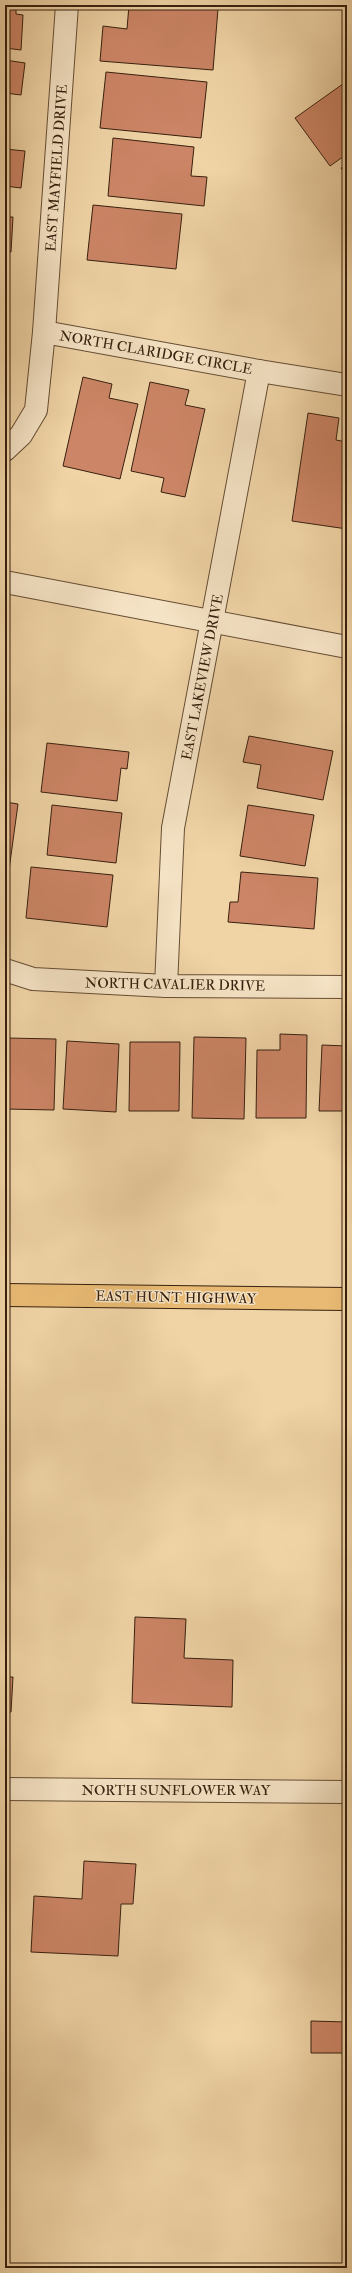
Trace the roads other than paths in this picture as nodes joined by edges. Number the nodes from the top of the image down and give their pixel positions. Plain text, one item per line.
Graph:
1 (67, 5) edge
2 (44, 332) junction
3 (258, 371) junction
4 (347, 385) edge
5 (5, 450) edge
6 (5, 582) edge
7 (212, 622) junction
8 (347, 647) edge
9 (5, 970) edge
10 (166, 986) junction
11 (347, 987) edge
12 (5, 1295) edge
13 (347, 1298) edge
14 (5, 1789) edge
15 (347, 1792) edge

1 - 2 street, EAST MAYFIELD DRIVE
2 - 3 street, NORTH CLARIDGE CIRCLE
2 - 5 street, NORTH CLARIDGE CIRCLE
3 - 4 street, NORTH CLARIDGE CIRCLE
3 - 7 street, EAST LAKEVIEW DRIVE
6 - 7 street
7 - 8 street
7 - 10 street, EAST LAKEVIEW DRIVE
9 - 10 street, NORTH CAVALIER DRIVE
10 - 11 street, NORTH CAVALIER DRIVE
12 - 13 main road, EAST HUNT HIGHWAY
14 - 15 street, NORTH SUNFLOWER WAY

